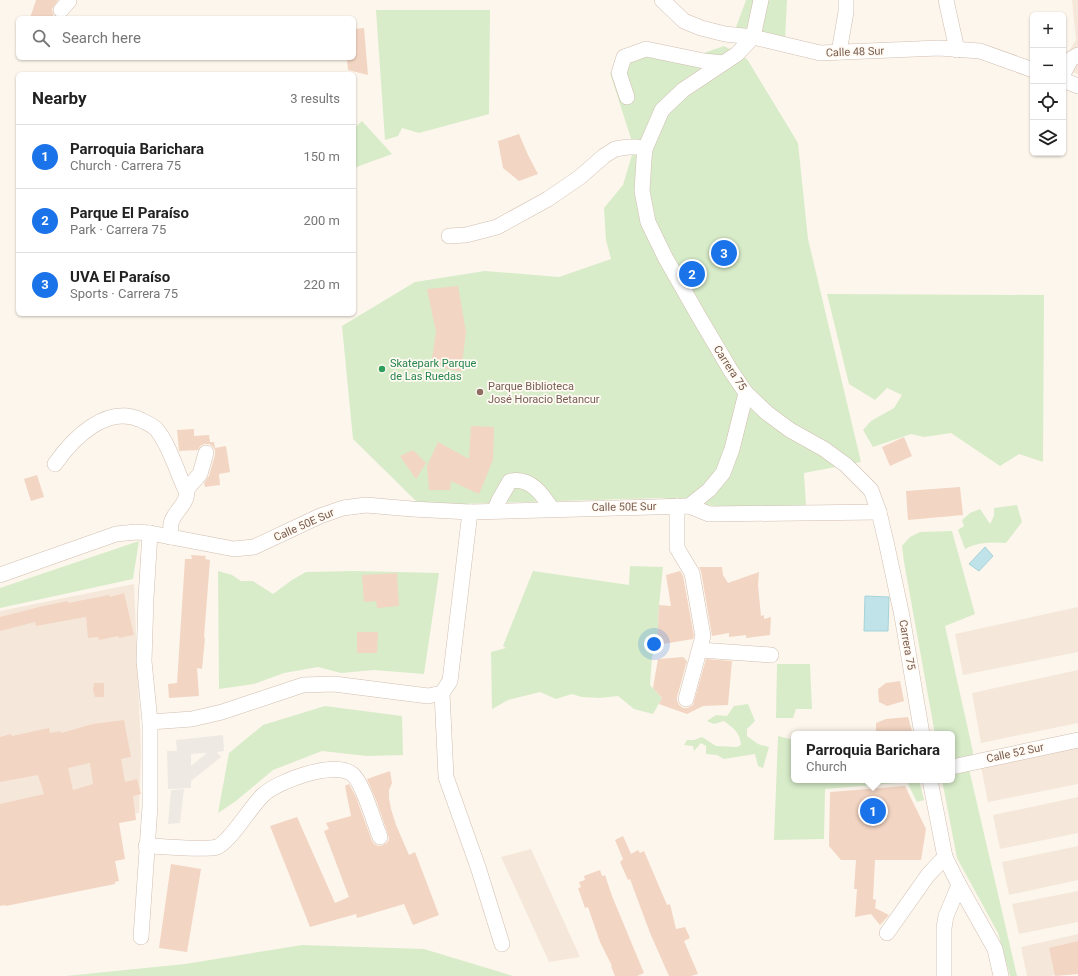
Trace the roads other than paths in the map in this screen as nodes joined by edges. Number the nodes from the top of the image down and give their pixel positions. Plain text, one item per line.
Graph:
1 (662, 0) edge
2 (761, 0) edge
3 (846, 0) edge
4 (946, 0) edge
5 (753, 37) junction
6 (957, 50) junction
7 (839, 52) junction
8 (1078, 55) edge
9 (724, 63) junction
10 (1030, 69) edge
11 (1066, 69) edge
12 (1066, 81) edge
13 (1078, 86) edge
14 (627, 97) dead end
15 (645, 149) junction
16 (450, 236) dead end
17 (746, 393) junction
18 (206, 453) dead end
19 (55, 464) dead end
20 (186, 490) junction
21 (683, 506) junction
22 (552, 509) junction
23 (494, 511) junction
24 (470, 512) junction
25 (879, 512) junction
26 (150, 533) junction
27 (170, 537) junction
28 (0, 575) edge
29 (700, 650) junction
30 (771, 655) dead end
31 (442, 693) junction
32 (686, 699) dead end
33 (150, 722) junction
34 (921, 731) edge
35 (1078, 740) edge
36 (955, 766) edge
37 (931, 783) edge
38 (380, 837) dead end
39 (146, 846) junction
40 (945, 857) junction
41 (959, 885) junction
42 (887, 933) dead end
43 (141, 938) dead end
44 (502, 944) dead end
45 (944, 976) edge
46 (1001, 976) edge

1 - 5 street, Calle 48 Sur
2 - 5 street
3 - 7 street
4 - 6 street
5 - 7 street, Calle 48 Sur
5 - 9 street, Carrera 75
6 - 7 street, Calle 48 Sur
6 - 10 street, Calle 48 Sur
8 - 11 street
9 - 14 street
9 - 15 street, Carrera 75
12 - 13 street
15 - 16 street
15 - 17 street, Carrera 75
17 - 21 street
17 - 25 street, Carrera 75
18 - 20 street
19 - 20 street
20 - 27 street
21 - 22 street, Calle 50E Sur
21 - 25 street, Calle 50E Sur
21 - 29 street
22 - 23 street, Calle 50E Sur
22 - 23 street
23 - 24 street, Calle 50E Sur
24 - 27 street, Calle 50E Sur
24 - 31 street
25 - 34 street, Carrera 75
26 - 27 street, Calle 50E Sur
26 - 28 street, Calle 50E Sur
26 - 33 street
29 - 30 street
29 - 32 street
31 - 33 street
31 - 44 street
33 - 39 street
35 - 36 street, Calle 52 Sur
37 - 40 street
38 - 39 street
39 - 43 street
40 - 41 street
40 - 42 street
41 - 45 street
41 - 46 street

